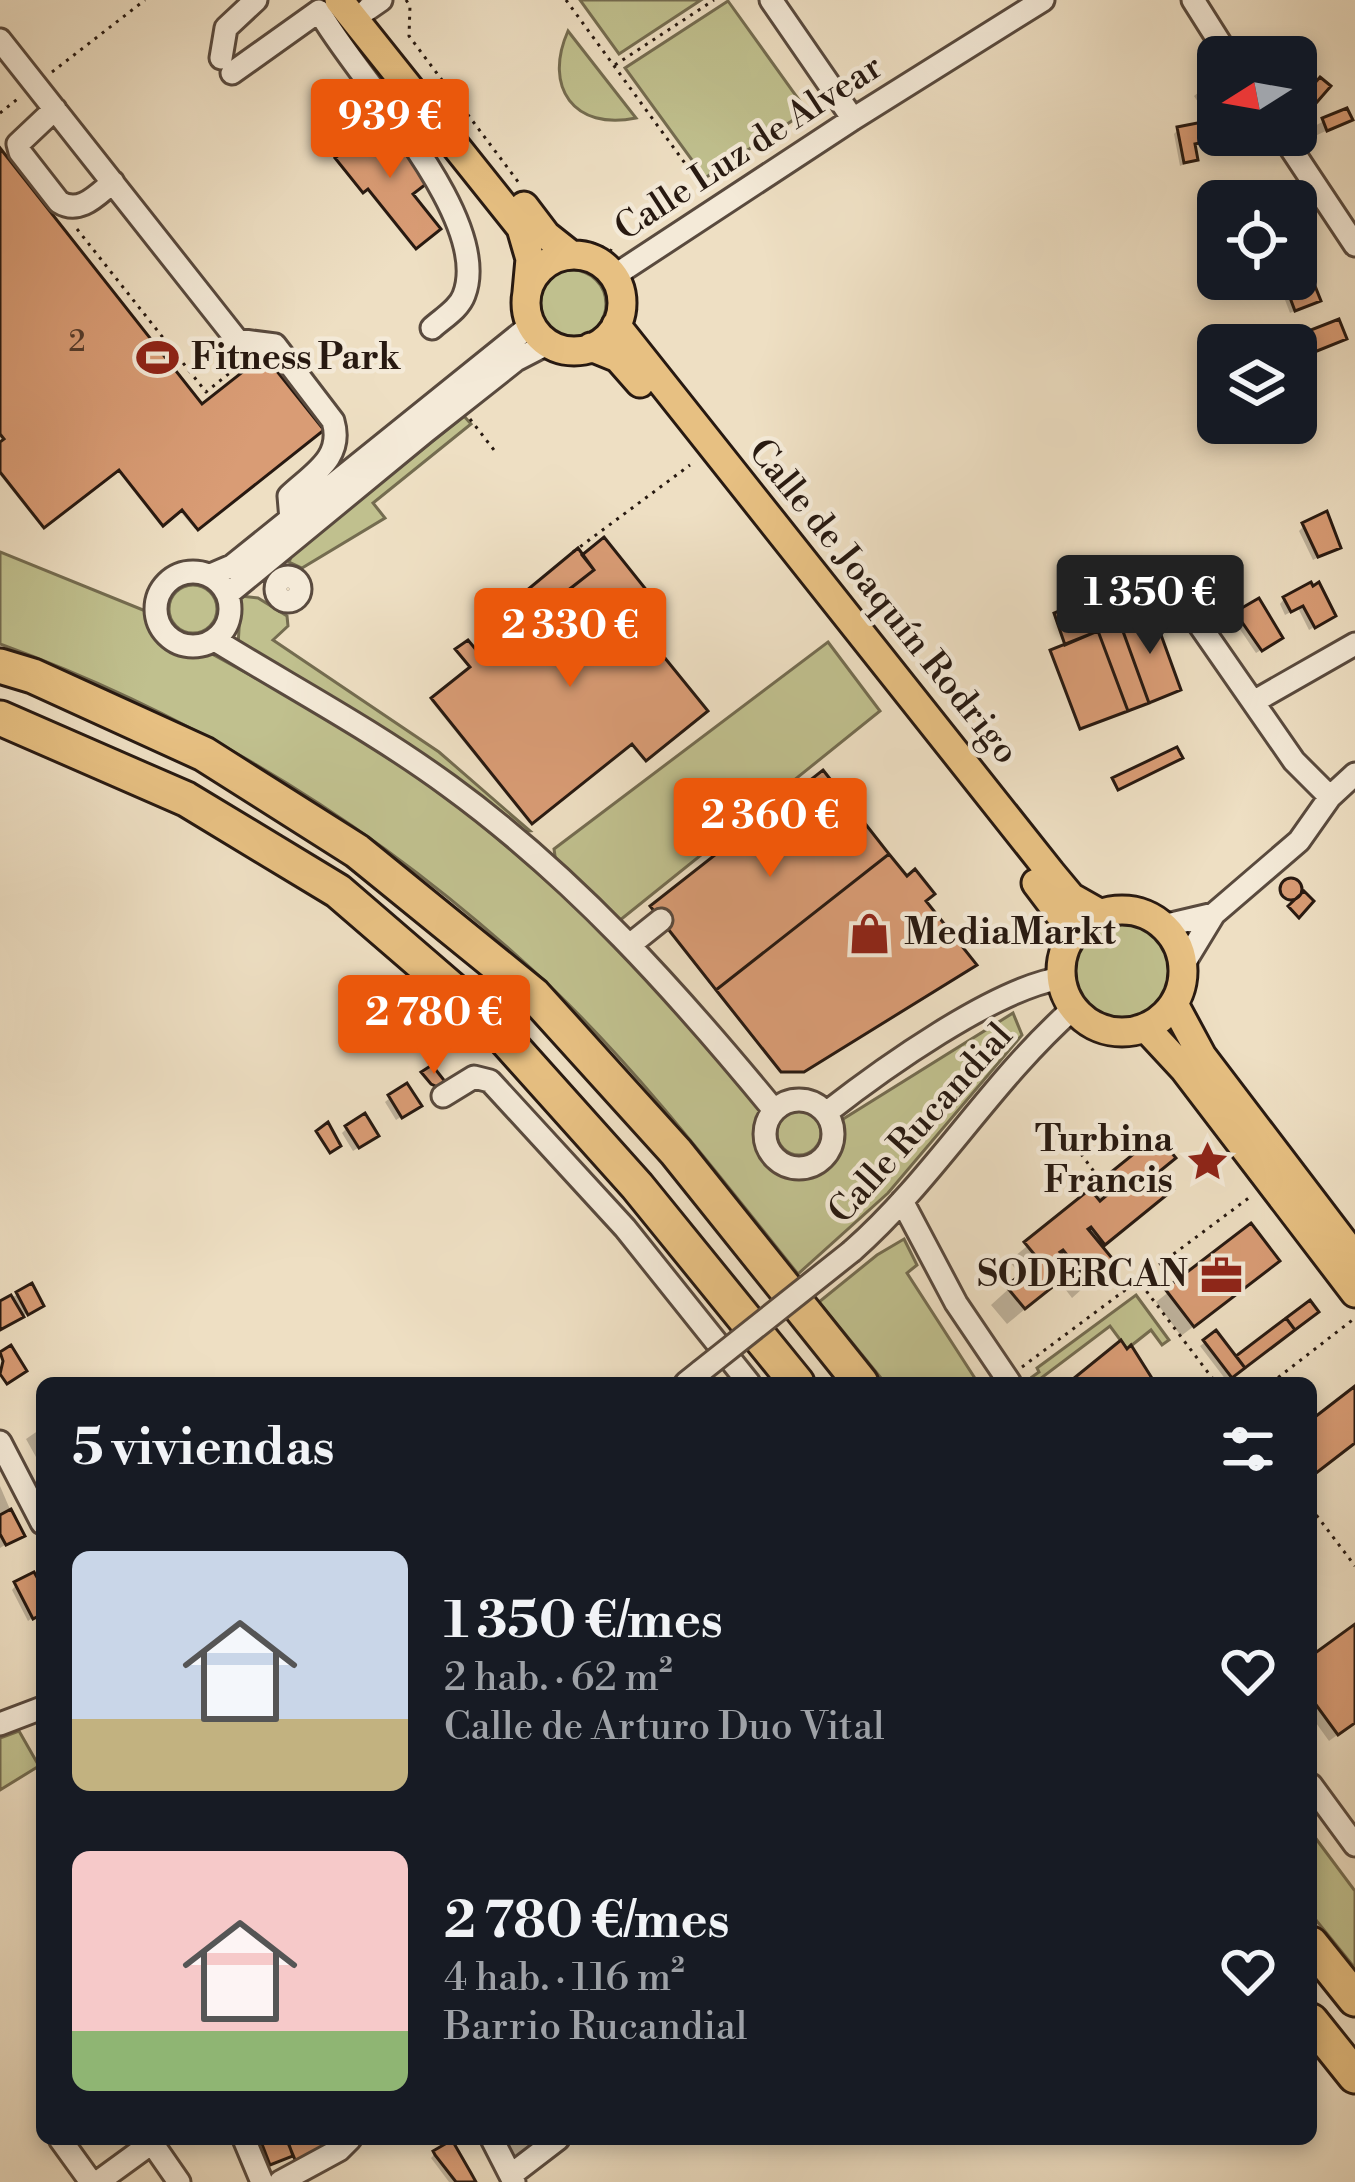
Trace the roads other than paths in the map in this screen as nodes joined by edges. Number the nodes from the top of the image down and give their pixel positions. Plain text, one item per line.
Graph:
1 (256, 0) edge
2 (771, 0) edge
3 (1042, 0) edge
4 (1193, 0) edge
5 (325, 3) edge
6 (370, 3) edge
7 (231, 20) junction
8 (1215, 36) edge
9 (203, 37) dead end
10 (0, 40) edge
11 (55, 109) junction
12 (853, 118) junction
13 (1296, 156) edge
14 (113, 182) junction
15 (1355, 244) edge
16 (581, 249) junction
17 (613, 264) junction
18 (527, 292) junction
19 (616, 325) junction
20 (431, 328) dead end
21 (539, 334) junction
22 (591, 347) junction
23 (291, 520) junction
24 (278, 551) junction
25 (211, 575) junction
26 (235, 586) junction
27 (1194, 617) dead end
28 (215, 640) junction
29 (1355, 644) edge
30 (0, 666) edge
31 (1255, 701) junction
32 (0, 718) edge
33 (1355, 774) edge
34 (1330, 797) junction
35 (1101, 914) junction
36 (1214, 914) junction
37 (662, 920) dead end
38 (1163, 926) junction
39 (1073, 932) junction
40 (631, 944) junction
41 (1183, 965) junction
42 (1062, 978) junction
43 (1174, 1004) junction
44 (1074, 1008) junction
45 (1146, 1028) junction
46 (443, 1096) dead end
47 (774, 1110) junction
48 (826, 1113) junction
49 (902, 1201) junction
50 (1355, 1257) edge
51 (1355, 1293) edge
52 (1014, 1376) edge
53 (694, 1377) edge
54 (744, 1377) edge
55 (792, 1377) edge
56 (856, 1377) edge
57 (0, 1442) edge
58 (36, 1511) edge
59 (36, 1710) edge
60 (0, 1724) edge
61 (1317, 1793) edge
62 (1355, 1845) edge
63 (1317, 1952) edge
64 (1355, 1999) edge
65 (1317, 2028) edge
66 (1355, 2076) edge
67 (65, 2145) edge
68 (148, 2145) edge
69 (156, 2145) edge
70 (247, 2145) edge
71 (343, 2145) edge
72 (495, 2145) edge
73 (551, 2145) edge
74 (513, 2179) edge
75 (94, 2182) edge
76 (179, 2182) edge
77 (262, 2182) edge
78 (280, 2182) edge

1 - 7 street
2 - 12 street
3 - 12 street, Calle Luz de Alvear
4 - 8 street
5 - 7 street
5 - 18 main road
5 - 20 street
6 - 16 main road
7 - 9 street
10 - 11 street
11 - 14 street
11 - 14 street
12 - 17 street, Calle Luz de Alvear
13 - 15 street
14 - 23 street
16 - 17 main road
16 - 18 main road
17 - 19 main road
18 - 21 main road
19 - 22 main road
19 - 35 main road, Calle de Joaquín Rodrigo
21 - 22 main road
21 - 23 street
21 - 24 street
22 - 39 main road, Calle de Joaquín Rodrigo
23 - 25 street
24 - 26 street
24 - 26 street
25 - 26 street
25 - 28 street
26 - 28 street
27 - 31 street
28 - 40 street
29 - 31 street
30 - 56 highway
31 - 34 street
32 - 55 highway
33 - 34 street
34 - 36 street
35 - 38 main road
35 - 39 main road
36 - 38 street
36 - 41 street
37 - 40 street
38 - 41 main road
39 - 42 main road
40 - 47 street
41 - 43 main road
42 - 44 main road
42 - 48 street
43 - 45 main road
43 - 50 main road
44 - 45 main road
44 - 49 street, Calle Rucandial
45 - 51 main road
46 - 54 street
47 - 48 street
47 - 48 street
49 - 52 street
49 - 53 street, Calle Rucandial, bridge
57 - 58 street
59 - 60 street
61 - 62 street
63 - 64 highway
65 - 66 highway
67 - 75 street
68 - 75 street
69 - 76 street
70 - 77 street
71 - 78 street
72 - 74 street
73 - 74 street

